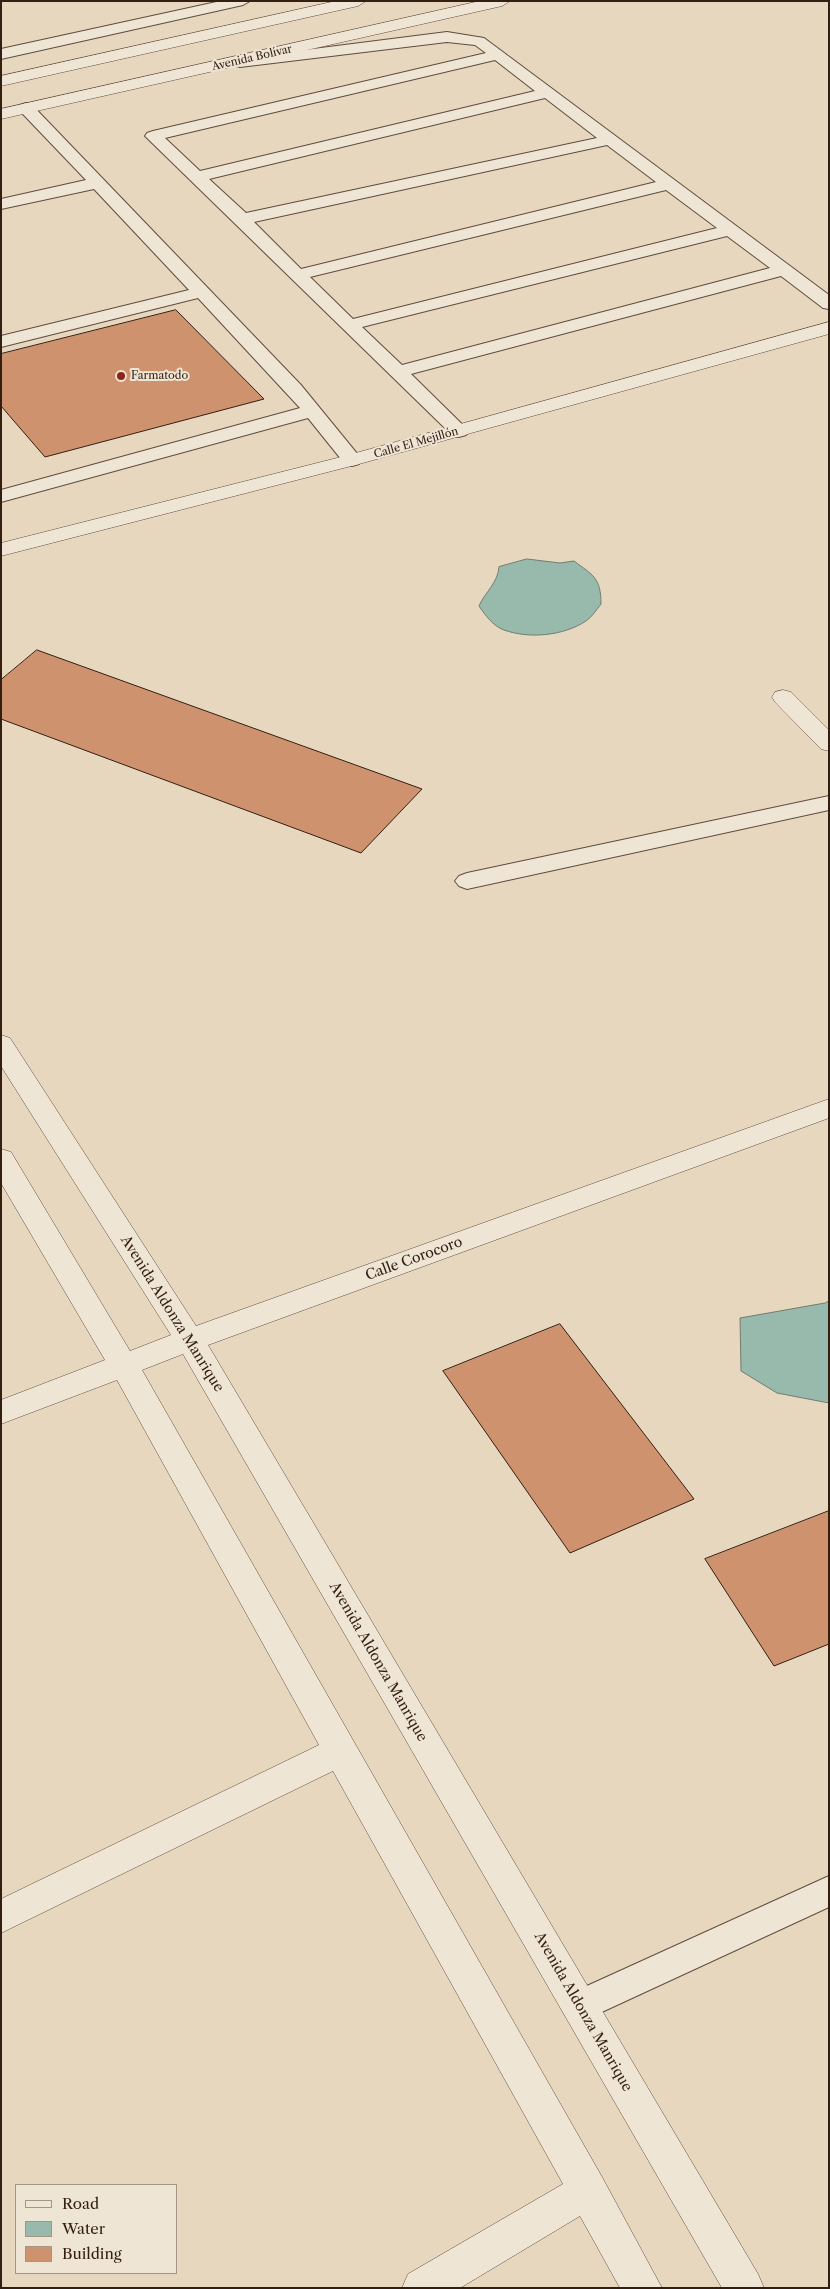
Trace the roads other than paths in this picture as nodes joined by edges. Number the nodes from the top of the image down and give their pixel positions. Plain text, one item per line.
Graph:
1 (243, 1) edge
2 (358, 1) edge
3 (502, 1) edge
4 (1, 54) edge
5 (498, 55) junction
6 (232, 63) junction
7 (1, 81) edge
8 (547, 93) junction
9 (26, 108) junction
10 (1, 114) edge
11 (609, 140) junction
12 (195, 177) junction
13 (97, 183) junction
14 (670, 184) junction
15 (1, 204) edge
16 (242, 218) junction
17 (730, 230) junction
18 (783, 270) junction
19 (297, 275) junction
20 (201, 292) junction
21 (829, 304) edge
22 (349, 325) junction
23 (829, 328) edge
24 (1, 342) edge
25 (398, 372) junction
26 (312, 411) junction
27 (459, 431) junction
28 (352, 460) junction
29 (1, 496) edge
30 (1, 550) edge
31 (783, 697) dead end
32 (829, 744) edge
33 (829, 803) edge
34 (467, 881) dead end
35 (1, 1044) edge
36 (829, 1108) edge
37 (1, 1159) edge
38 (190, 1340) junction
39 (124, 1366) junction
40 (1, 1412) edge
41 (340, 1751) junction
42 (829, 1891) edge
43 (1, 1917) edge
44 (580, 2006) junction
45 (588, 2190) junction
46 (422, 2288) edge
47 (642, 2288) edge
48 (744, 2288) edge

1 - 4 lane
2 - 7 street
3 - 6 street, Avenida Bolívar
5 - 6 lane
5 - 8 lane
5 - 12 lane
6 - 9 street, Avenida Bolívar
8 - 11 lane
8 - 12 lane
9 - 10 street, Avenida Bolívar
9 - 13 lane
11 - 14 lane
11 - 16 lane
12 - 16 lane
13 - 15 lane
13 - 20 lane
14 - 17 lane
14 - 19 lane
16 - 19 lane
17 - 18 lane
17 - 22 lane
18 - 21 lane
18 - 25 lane
19 - 22 lane
20 - 24 lane
20 - 26 lane
22 - 25 lane
23 - 27 street, Calle El Mejillón
25 - 27 lane
26 - 28 lane
26 - 29 lane
27 - 28 street, Calle El Mejillón
28 - 30 street, Calle El Mejillón
31 - 32 street
33 - 34 lane
35 - 38 street, Avenida Aldonza Manrique
36 - 38 street, Calle Corocoro
37 - 39 street
38 - 39 street, Calle Corocoro
38 - 44 street, Avenida Aldonza Manrique
39 - 40 street, Calle Corocoro
39 - 41 street
41 - 43 street
41 - 45 street
42 - 44 lane
44 - 48 street, Avenida Aldonza Manrique
45 - 46 street
45 - 47 street

